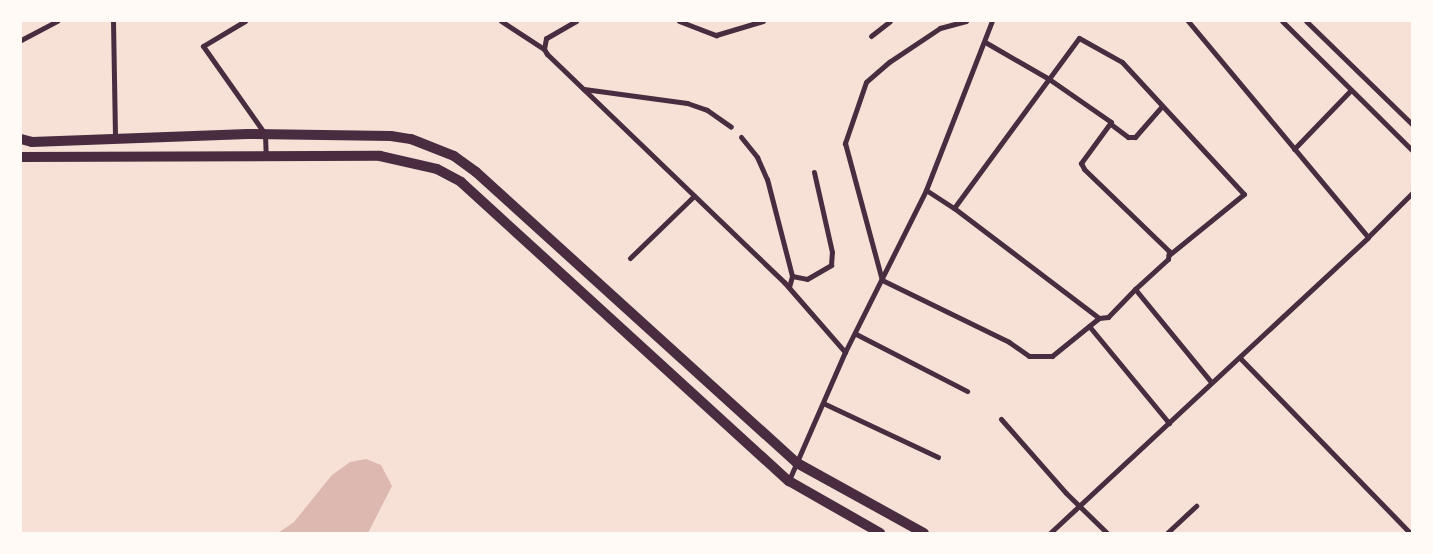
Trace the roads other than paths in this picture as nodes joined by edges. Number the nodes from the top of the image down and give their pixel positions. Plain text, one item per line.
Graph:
1 (57, 21) edge
2 (113, 21) edge
3 (245, 21) edge
4 (502, 21) edge
5 (576, 21) edge
6 (679, 21) edge
7 (763, 21) edge
8 (890, 21) edge
9 (966, 21) edge
10 (992, 21) edge
11 (1188, 21) edge
12 (1282, 21) edge
13 (1306, 21) edge
14 (871, 36) dead end
15 (21, 40) edge
16 (985, 42) junction
17 (544, 49) junction
18 (1049, 79) junction
19 (584, 89) junction
20 (1351, 90) junction
21 (1162, 106) junction
22 (1412, 124) edge
23 (1112, 125) junction
24 (730, 128) dead end
25 (265, 134) junction
26 (741, 137) dead end
27 (115, 138) junction
28 (21, 139) edge
29 (1294, 149) junction
30 (1412, 150) edge
31 (21, 157) edge
32 (266, 157) junction
33 (814, 172) dead end
34 (926, 190) junction
35 (1412, 193) edge
36 (694, 196) junction
37 (954, 208) junction
38 (1368, 237) junction
39 (1169, 255) junction
40 (630, 258) dead end
41 (792, 276) junction
42 (882, 280) junction
43 (789, 287) junction
44 (1134, 289) junction
45 (1099, 318) junction
46 (1089, 326) junction
47 (856, 334) junction
48 (845, 352) junction
49 (1240, 358) junction
50 (1211, 382) junction
51 (967, 391) dead end
52 (823, 403) junction
53 (1001, 419) dead end
54 (1169, 423) junction
55 (938, 457) dead end
56 (797, 463) junction
57 (789, 481) junction
58 (1081, 506) junction
59 (1196, 506) dead end
60 (880, 533) edge
61 (924, 533) edge
62 (1050, 533) edge
63 (1107, 533) edge
64 (1167, 533) edge
65 (1410, 533) edge

1 - 15 street
2 - 27 street
3 - 25 street
4 - 17 street
5 - 17 street
6 - 7 street
8 - 14 street
9 - 42 street
10 - 16 street
11 - 29 street
12 - 20 street
13 - 22 street
16 - 18 street
16 - 34 street
17 - 19 street
18 - 21 street
18 - 23 street
18 - 37 street
19 - 24 street
19 - 36 street
20 - 29 street
20 - 30 street
21 - 23 street
21 - 39 street
23 - 39 street
25 - 27 main road
25 - 32 street
25 - 56 main road
26 - 41 street
27 - 28 main road
29 - 38 street
31 - 32 main road
32 - 57 main road
33 - 41 street
34 - 37 street
34 - 42 street
35 - 38 street
36 - 40 street
36 - 43 street
37 - 45 street
38 - 49 street
39 - 44 street
41 - 43 street
42 - 46 street
42 - 47 street
43 - 48 street
44 - 45 street
44 - 50 street
45 - 46 street
46 - 54 street
47 - 48 street
47 - 51 street
48 - 52 street
49 - 50 street
49 - 65 street
50 - 54 street
52 - 55 street
52 - 56 street
53 - 58 street
54 - 58 street
56 - 57 street
56 - 61 main road
57 - 60 main road
58 - 62 street
58 - 63 street
59 - 64 street

